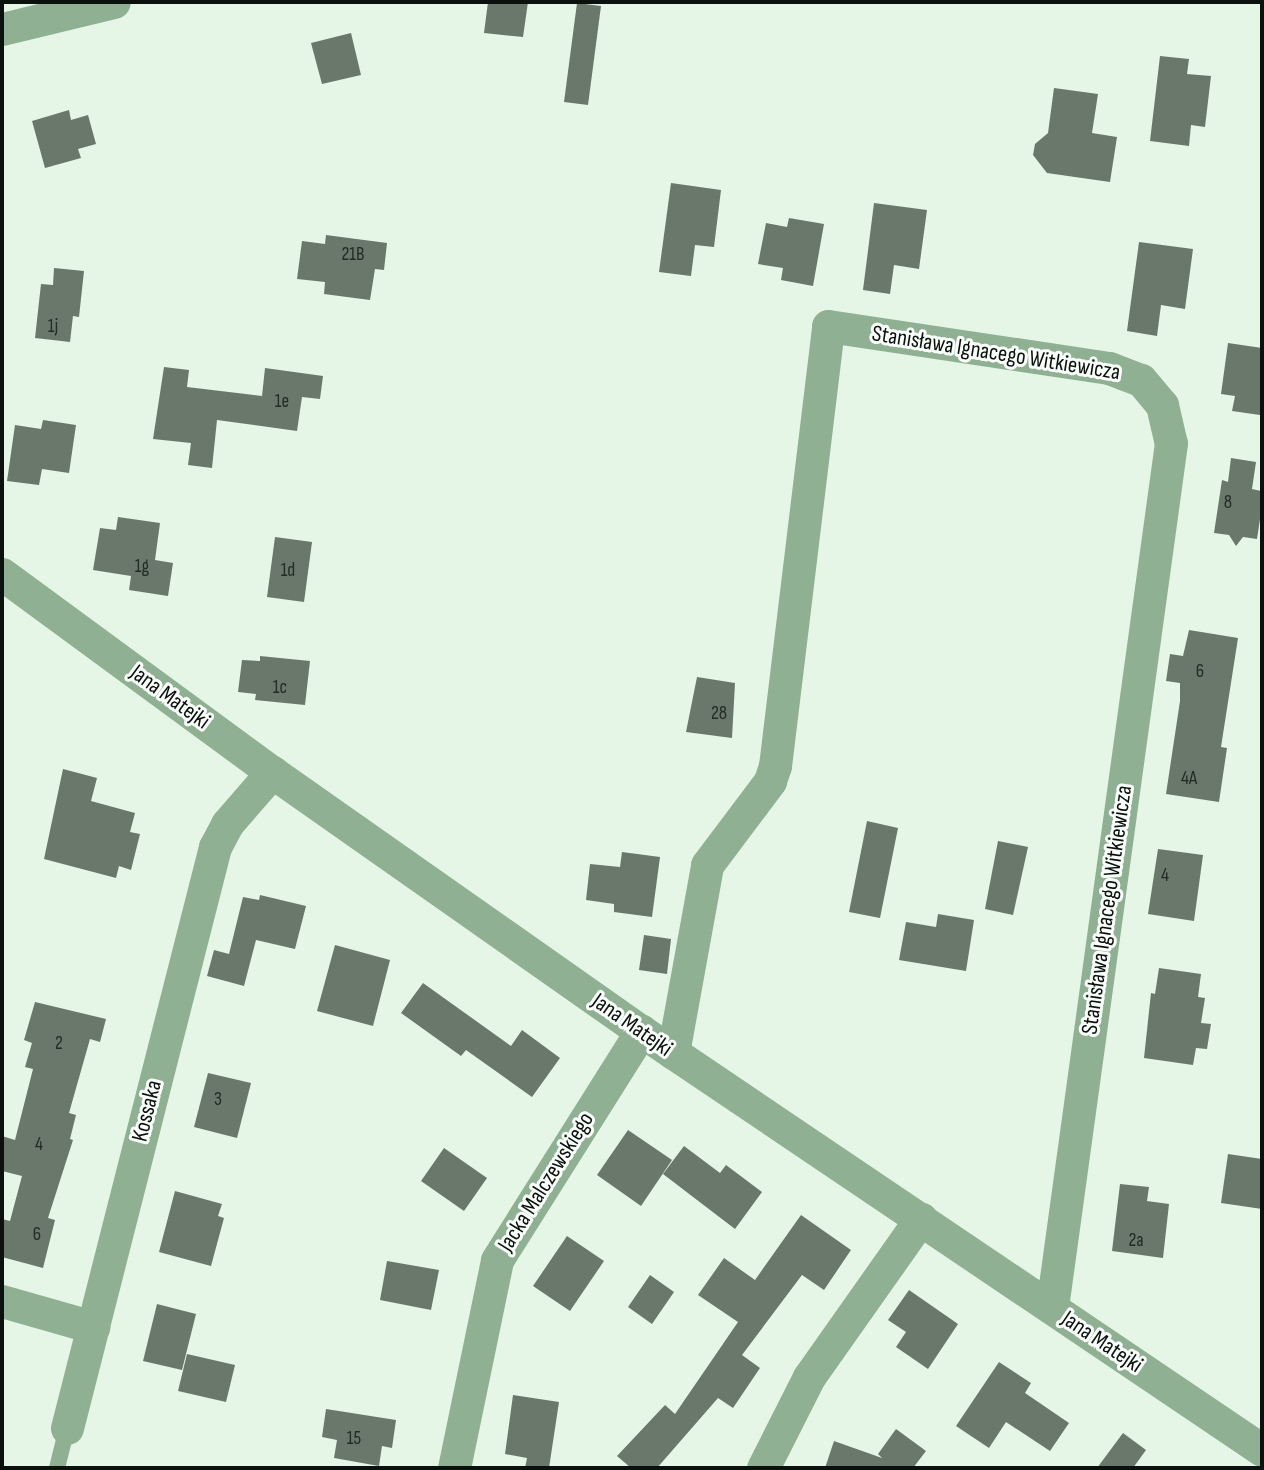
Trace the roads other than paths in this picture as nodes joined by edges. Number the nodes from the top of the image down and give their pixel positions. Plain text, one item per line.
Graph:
1 (114, 2) edge
2 (2, 29) edge
3 (8, 578) edge
4 (272, 772) junction
5 (641, 1031) junction
6 (673, 1053) junction
7 (921, 1218) junction
8 (2, 1301) edge
9 (1052, 1307) junction
10 (93, 1327) junction
11 (67, 1428) joint
12 (1262, 1450) edge
13 (57, 1468) edge
14 (454, 1468) edge
15 (763, 1468) edge

1 - 2 street
3 - 4 street, Jana Matejki
4 - 5 street, Jana Matejki
4 - 10 street, Kossaka
5 - 6 street, Jana Matejki
5 - 14 street, Jacka Malczewskiego
6 - 7 street, Jana Matejki
6 - 9 street, Stanisława Ignacego Witkiewicza
7 - 9 street, Jana Matejki
7 - 15 street
8 - 10 street
9 - 12 street, Jana Matejki
10 - 11 street, Kossaka
11 - 13 lane, Kossaka

